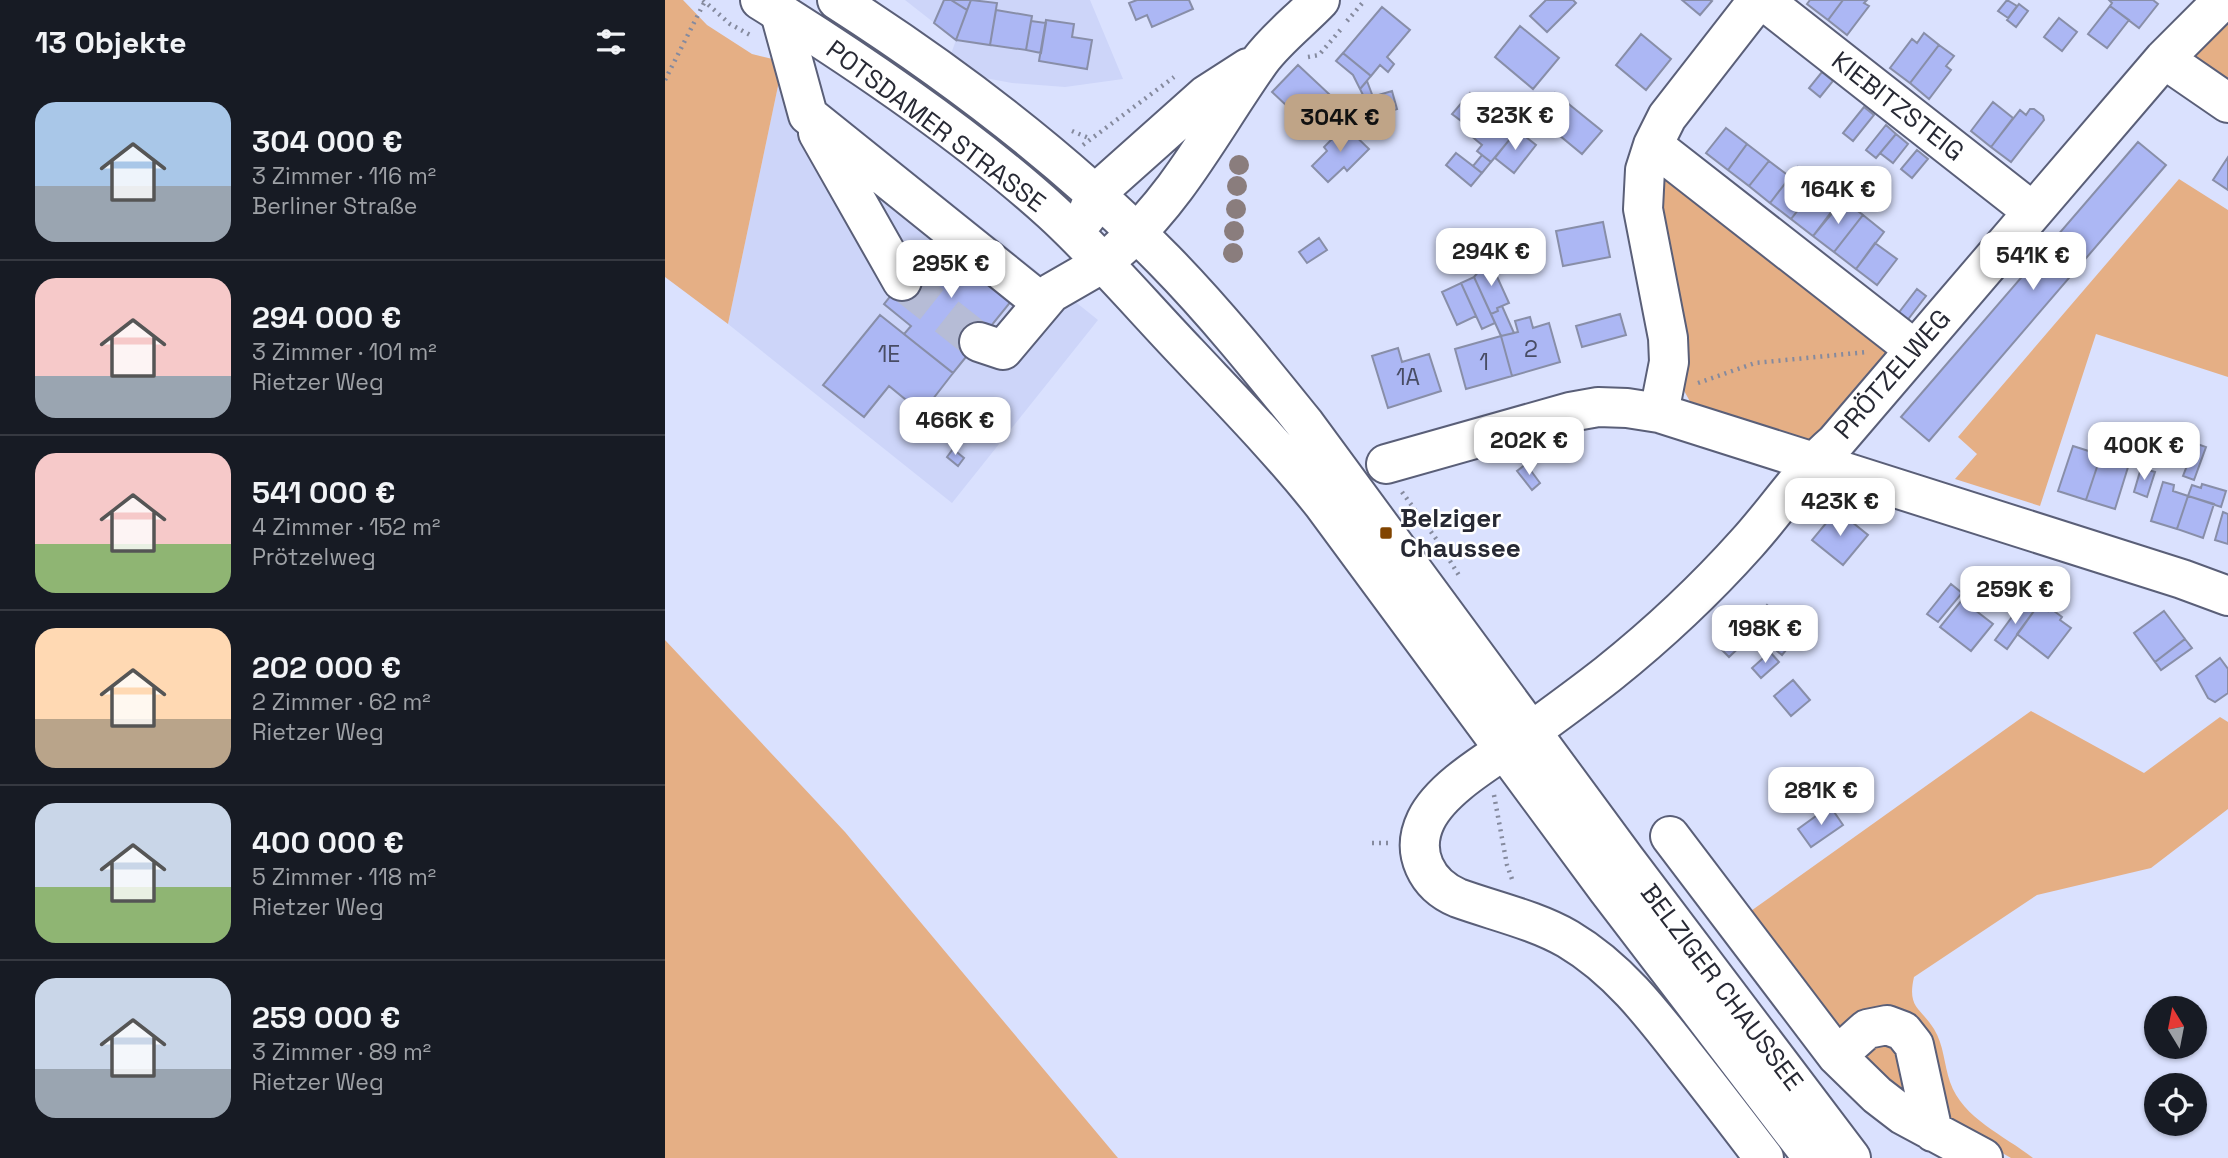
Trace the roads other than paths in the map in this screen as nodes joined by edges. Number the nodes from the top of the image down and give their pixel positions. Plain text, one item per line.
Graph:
1 (837, 0) edge
2 (1320, 0) edge
3 (1760, 0) edge
4 (2223, 0) edge
5 (770, 6) edge
6 (1262, 59) junction
7 (2164, 59) junction
8 (2228, 103) edge
9 (808, 116) junction
10 (1653, 145) junction
11 (1095, 194) junction
12 (2032, 211) junction
13 (1137, 234) junction
14 (1093, 253) junction
15 (902, 281) tunnel mouth
16 (1042, 303) junction
17 (979, 342) tunnel mouth
18 (1914, 349) junction
19 (1659, 414) junction
20 (1814, 461) junction
21 (1386, 464) dead end
22 (2228, 596) edge
23 (1505, 750) junction
24 (1670, 836) dead end
25 (1837, 1056) junction
26 (1933, 1132) junction
27 (1764, 1158) edge
28 (1813, 1158) edge
29 (1851, 1158) edge
30 (1983, 1158) edge

1 - 11 street, POTSDAMER STRASSE
2 - 6 street
3 - 10 street
3 - 12 street, KIEBITZSTEIG
4 - 7 street, PRÖTZELWEG
5 - 9 street
5 - 14 street, POTSDAMER STRASSE
6 - 11 street
6 - 13 street
7 - 8 street
7 - 12 street, PRÖTZELWEG
9 - 15 street
9 - 16 street
10 - 18 street
10 - 19 street
11 - 13 street, BELZIGER CHAUSSEE
11 - 14 street
12 - 18 street, PRÖTZELWEG
13 - 14 street
13 - 23 street, BELZIGER CHAUSSEE
14 - 16 street
14 - 23 street, BELZIGER CHAUSSEE
16 - 17 street
18 - 20 street, PRÖTZELWEG
19 - 20 street
19 - 21 street
20 - 22 street
20 - 23 street, PRÖTZELWEG
23 - 27 street, PRÖTZELWEG
23 - 28 street, BELZIGER CHAUSSEE
23 - 29 street, BELZIGER CHAUSSEE
24 - 25 street
25 - 26 street
25 - 26 street
26 - 30 street

